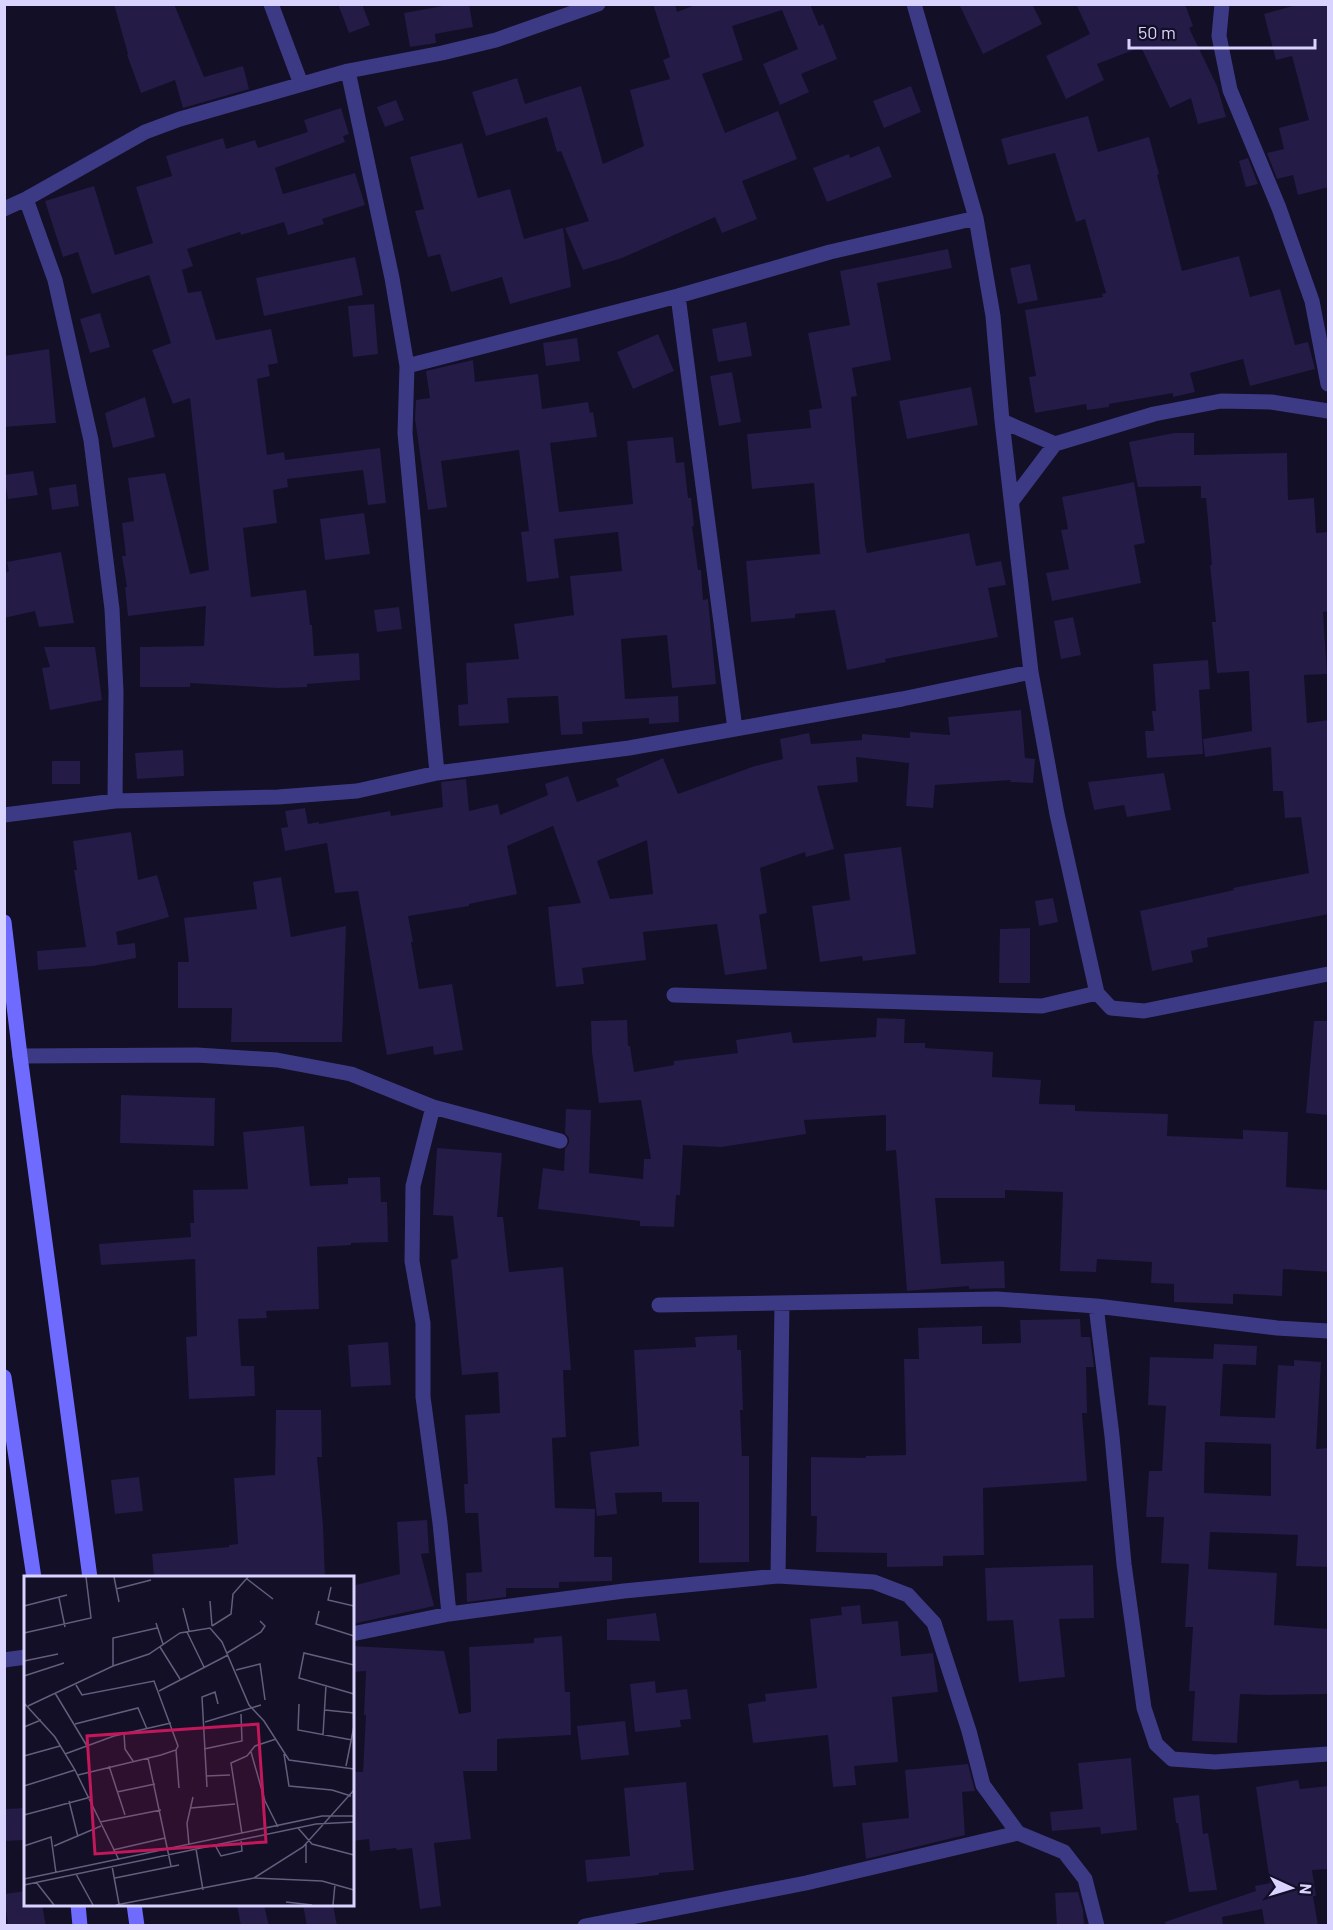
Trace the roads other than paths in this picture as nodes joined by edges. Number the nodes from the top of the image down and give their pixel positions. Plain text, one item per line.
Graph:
1 (271, 4) edge
2 (598, 4) edge
3 (914, 4) edge
4 (1222, 4) edge
5 (348, 71) junction
6 (301, 84) junction
7 (26, 199) junction
8 (4, 208) edge
9 (976, 218) junction
10 (678, 296) junction
11 (407, 366) junction
12 (1329, 384) edge
13 (1329, 411) edge
14 (1002, 421) junction
15 (1055, 444) junction
16 (1012, 501) junction
17 (1031, 672) junction
18 (735, 729) junction
19 (437, 773) junction
20 (115, 801) junction
21 (4, 815) edge
22 (4, 922) edge
23 (1329, 974) edge
24 (1097, 993) junction
25 (675, 995) dead end
26 (20, 1056) junction
27 (433, 1107) junction
28 (560, 1140) dead end
29 (782, 1303) junction
30 (659, 1305) dead end
31 (1096, 1306) junction
32 (1329, 1331) edge
33 (4, 1377) edge
34 (34, 1576) edge
35 (90, 1576) edge
36 (778, 1576) junction
37 (449, 1614) junction
38 (354, 1634) edge
39 (24, 1657) edge
40 (4, 1660) edge
41 (1329, 1754) edge
42 (1018, 1833) junction
43 (78, 1906) edge
44 (134, 1906) edge
45 (80, 1926) edge
46 (137, 1926) edge
47 (585, 1926) edge
48 (1097, 1926) edge

1 - 6 street
2 - 5 street
3 - 9 street
4 - 12 street
5 - 6 street
5 - 11 street
6 - 7 street
7 - 8 street
7 - 20 street
9 - 10 street
9 - 14 street
10 - 11 street
10 - 18 street
11 - 19 street
13 - 15 street
14 - 15 street
14 - 16 street
15 - 16 street
16 - 17 street
17 - 18 street
17 - 24 street
18 - 19 street
19 - 20 street
20 - 21 street
22 - 26 street
23 - 24 street
24 - 25 street
26 - 27 street
26 - 35 street
27 - 28 street
27 - 37 street
29 - 30 street
29 - 31 street
29 - 36 street
31 - 32 street
31 - 41 street
33 - 34 street
36 - 37 street
36 - 42 street
37 - 38 street
39 - 40 street
42 - 47 street
42 - 48 street
43 - 45 street
44 - 46 street

